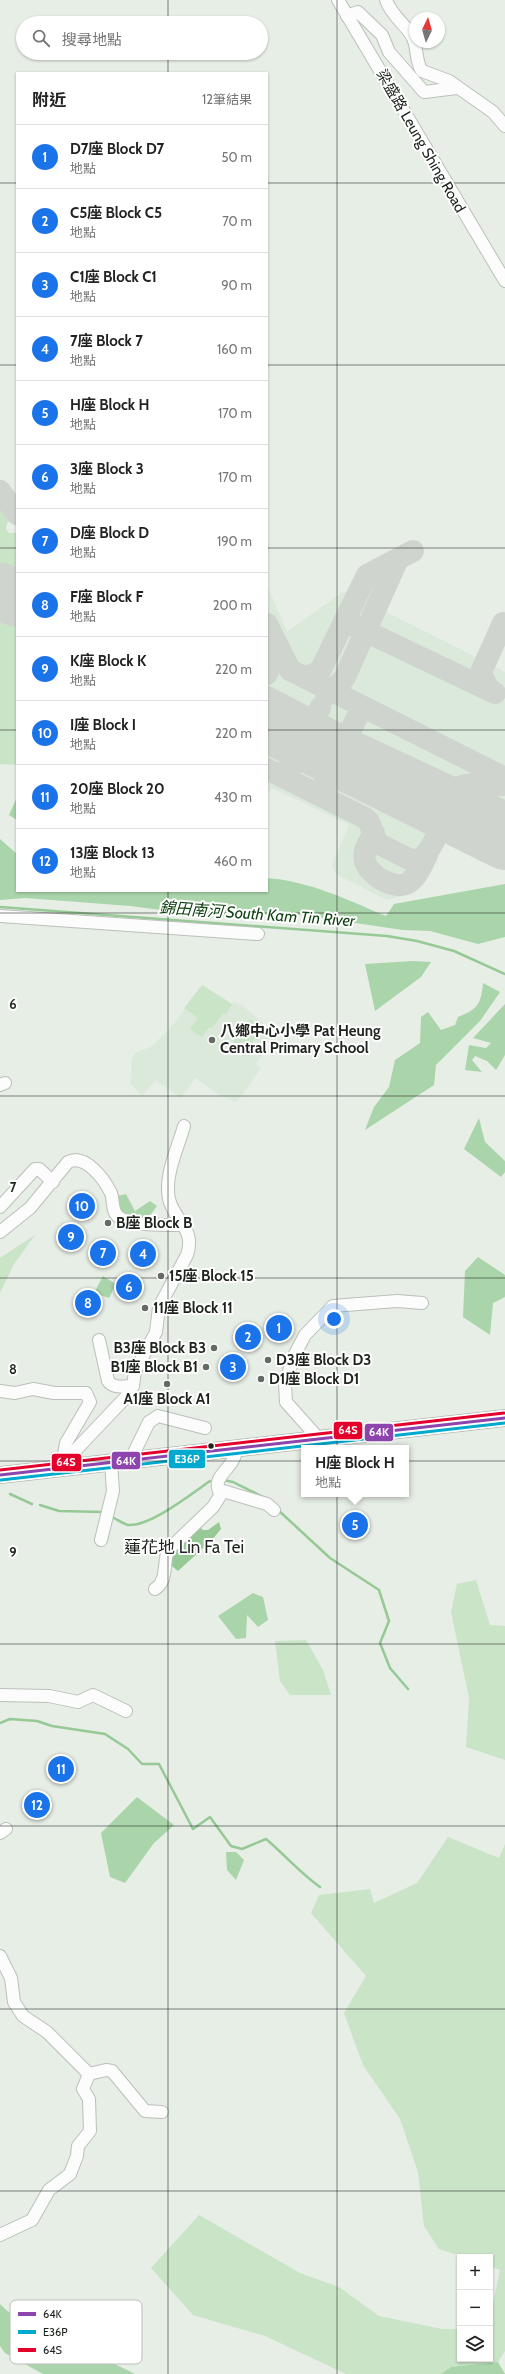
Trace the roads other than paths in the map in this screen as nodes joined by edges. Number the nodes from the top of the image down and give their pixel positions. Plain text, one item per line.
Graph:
1 (338, 0) edge
2 (386, 0) edge
3 (347, 16) junction
4 (457, 88) junction
5 (505, 126) edge
6 (505, 281) edge
7 (0, 916) edge
8 (258, 934) dead end
9 (184, 1126) dead end
10 (53, 1182) junction
11 (0, 1207) edge
12 (184, 1225) junction
13 (0, 1232) edge
14 (422, 1303) dead end
15 (99, 1340) dead end
16 (132, 1386) junction
17 (0, 1391) edge
18 (505, 1418) edge
19 (205, 1428) dead end
20 (319, 1439) junction
21 (236, 1449) junction
22 (130, 1461) junction
23 (111, 1463) junction
24 (61, 1464) junction
25 (0, 1475) edge
26 (220, 1493) junction
27 (274, 1510) dead end
28 (101, 1540) dead end
29 (155, 1589) dead end
30 (0, 1695) edge
31 (126, 1711) dead end
32 (0, 1956) edge
33 (89, 2074) junction
34 (162, 2112) dead end
35 (0, 2235) edge

1 - 3 street, 梁盛路 Leung Shing Road
2 - 4 street
3 - 4 street
3 - 6 street, 梁盛路 Leung Shing Road
4 - 5 street
7 - 8 street
9 - 12 street
10 - 11 street
10 - 12 street
10 - 13 street
12 - 16 street
14 - 20 street
15 - 16 street
16 - 24 street
17 - 24 street
18 - 20 main road
19 - 22 street
20 - 21 main road
21 - 22 main road
21 - 26 street
22 - 23 main road
23 - 24 main road
23 - 28 street
24 - 25 main road
26 - 27 street
26 - 29 street
30 - 31 street
32 - 33 street
33 - 34 street
33 - 35 street

